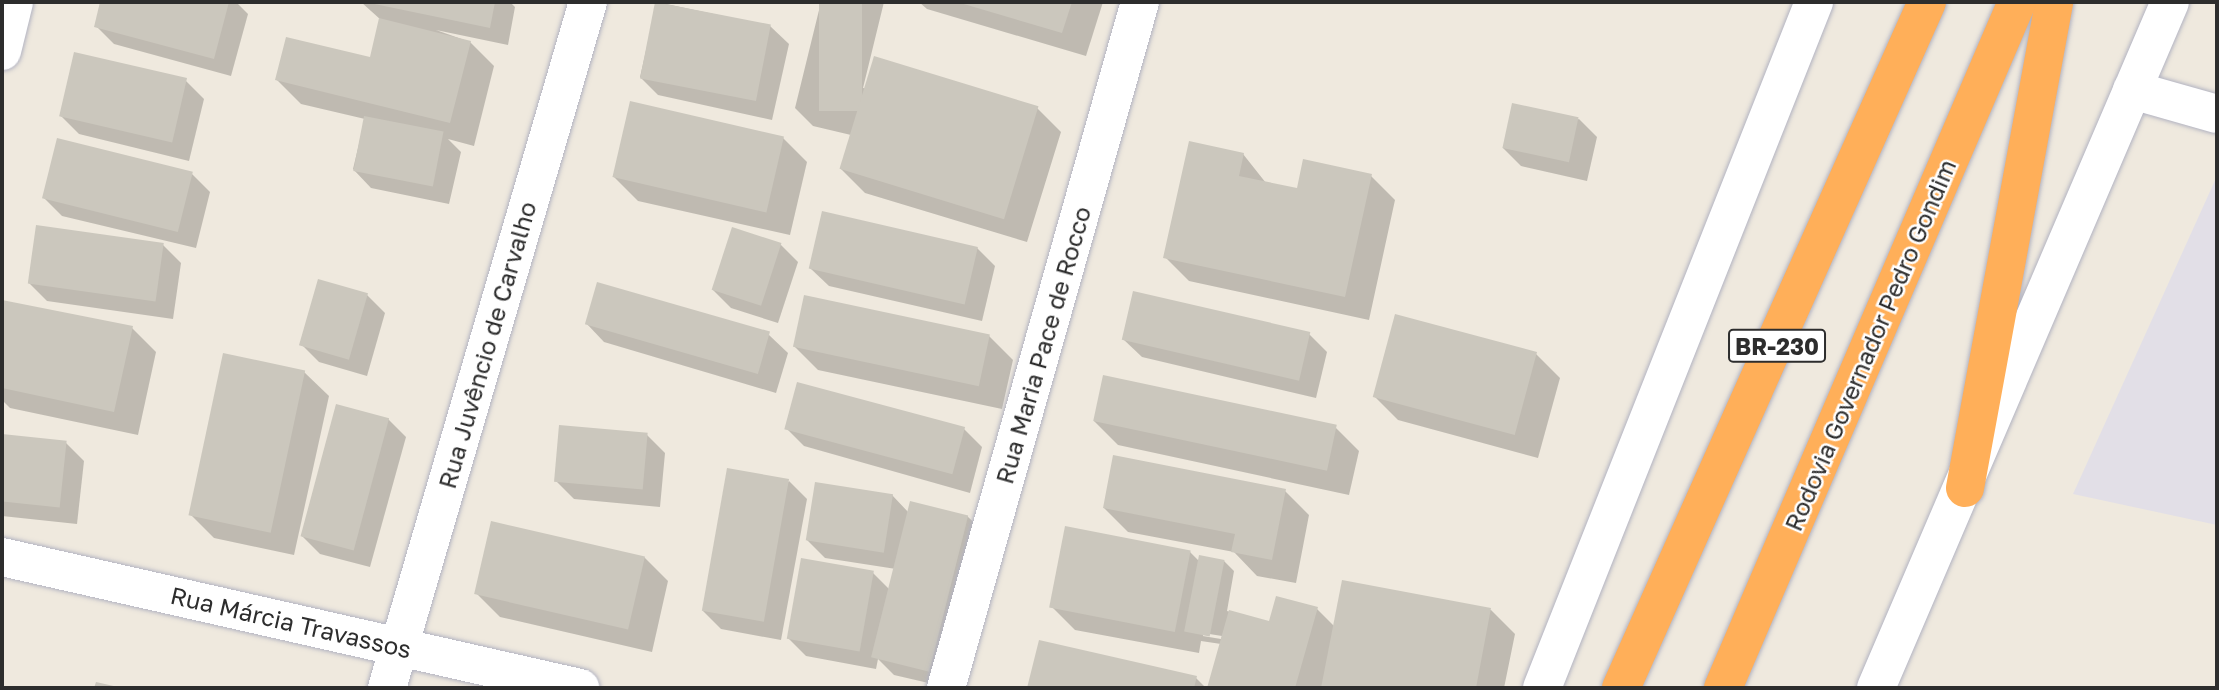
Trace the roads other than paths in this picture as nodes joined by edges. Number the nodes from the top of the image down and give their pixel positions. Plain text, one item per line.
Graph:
1 (14, 2) edge
2 (589, 2) edge
3 (1140, 2) edge
4 (1814, 2) edge
5 (1927, 2) edge
6 (2017, 2) edge
7 (2054, 2) edge
8 (2170, 2) edge
9 (2, 51) edge
10 (2132, 90) junction
11 (2217, 114) edge
12 (1965, 488) junction
13 (2, 557) edge
14 (398, 646) junction
15 (387, 688) edge
16 (580, 688) edge
17 (946, 688) edge
18 (1542, 688) edge
19 (1621, 688) edge
20 (1723, 688) edge
21 (1877, 688) edge

1 - 9 street
2 - 14 street, Rua Juvêncio de Carvalho
3 - 17 street, Rua Maria Pace de Rocco
4 - 18 street
5 - 19 highway, BR-230
6 - 20 highway, Rodovia Governador Pedro Gondim / BR-230
7 - 12 highway
8 - 10 street
10 - 11 street
10 - 12 street
12 - 21 street
13 - 14 street, Rua Márcia Travassos
14 - 15 street, Rua Juvêncio de Carvalho
14 - 16 street, Rua Márcia Travassos

